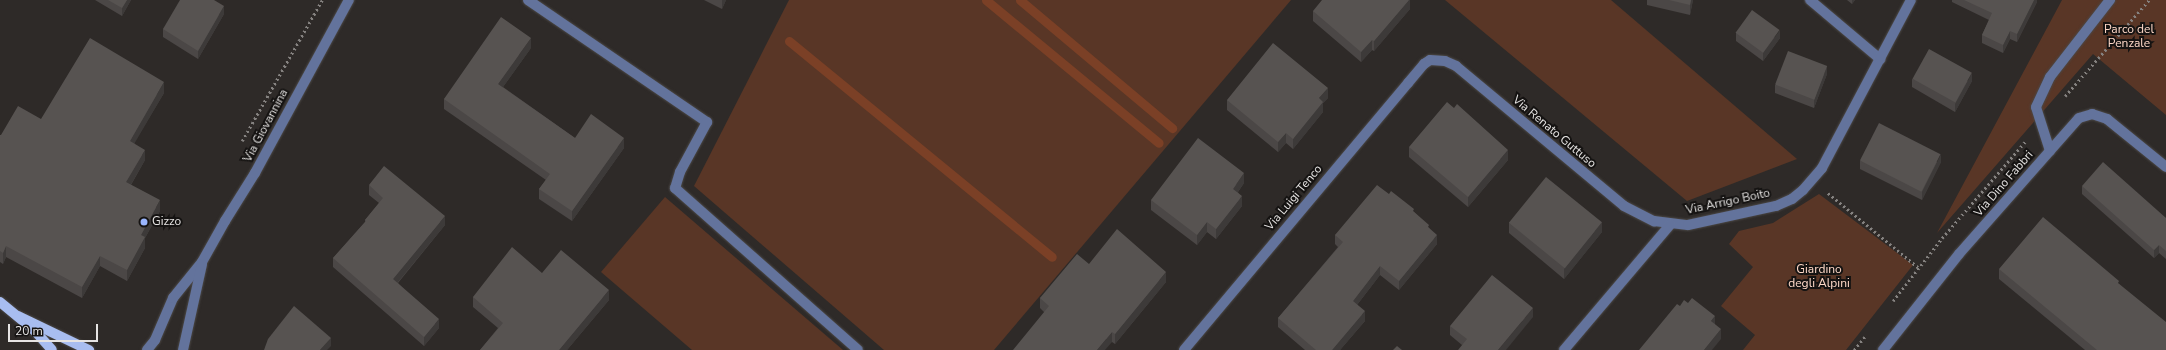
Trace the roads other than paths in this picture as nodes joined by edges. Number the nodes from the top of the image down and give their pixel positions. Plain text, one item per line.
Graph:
1 (350, 0) edge
2 (528, 0) edge
3 (1810, 0) edge
4 (1911, 0) edge
5 (2110, 0) edge
6 (1880, 59) junction
7 (1424, 64) joint
8 (2050, 151) junction
9 (2166, 167) edge
10 (1671, 224) junction
11 (202, 262) junction
12 (0, 302) edge
13 (18, 316) junction
14 (52, 350) edge
15 (89, 350) edge
16 (147, 350) edge
17 (183, 350) edge
18 (858, 350) edge
19 (1184, 350) edge
20 (1564, 350) edge
21 (1882, 350) edge

1 - 11 street, Via Giovannina
2 - 18 street
3 - 6 street
4 - 6 street, Via Arrigo Boito
5 - 8 street
6 - 10 street, Via Arrigo Boito
7 - 10 street, Via Renato Guttuso
7 - 19 street, Via Luigi Tenco
8 - 9 street, Via Dino Fabbri
8 - 21 street, Via Dino Fabbri
10 - 20 street
11 - 16 street, Via Giovannina
11 - 17 street, Via Giovannina
12 - 13 main road
13 - 14 main road
13 - 15 main road

